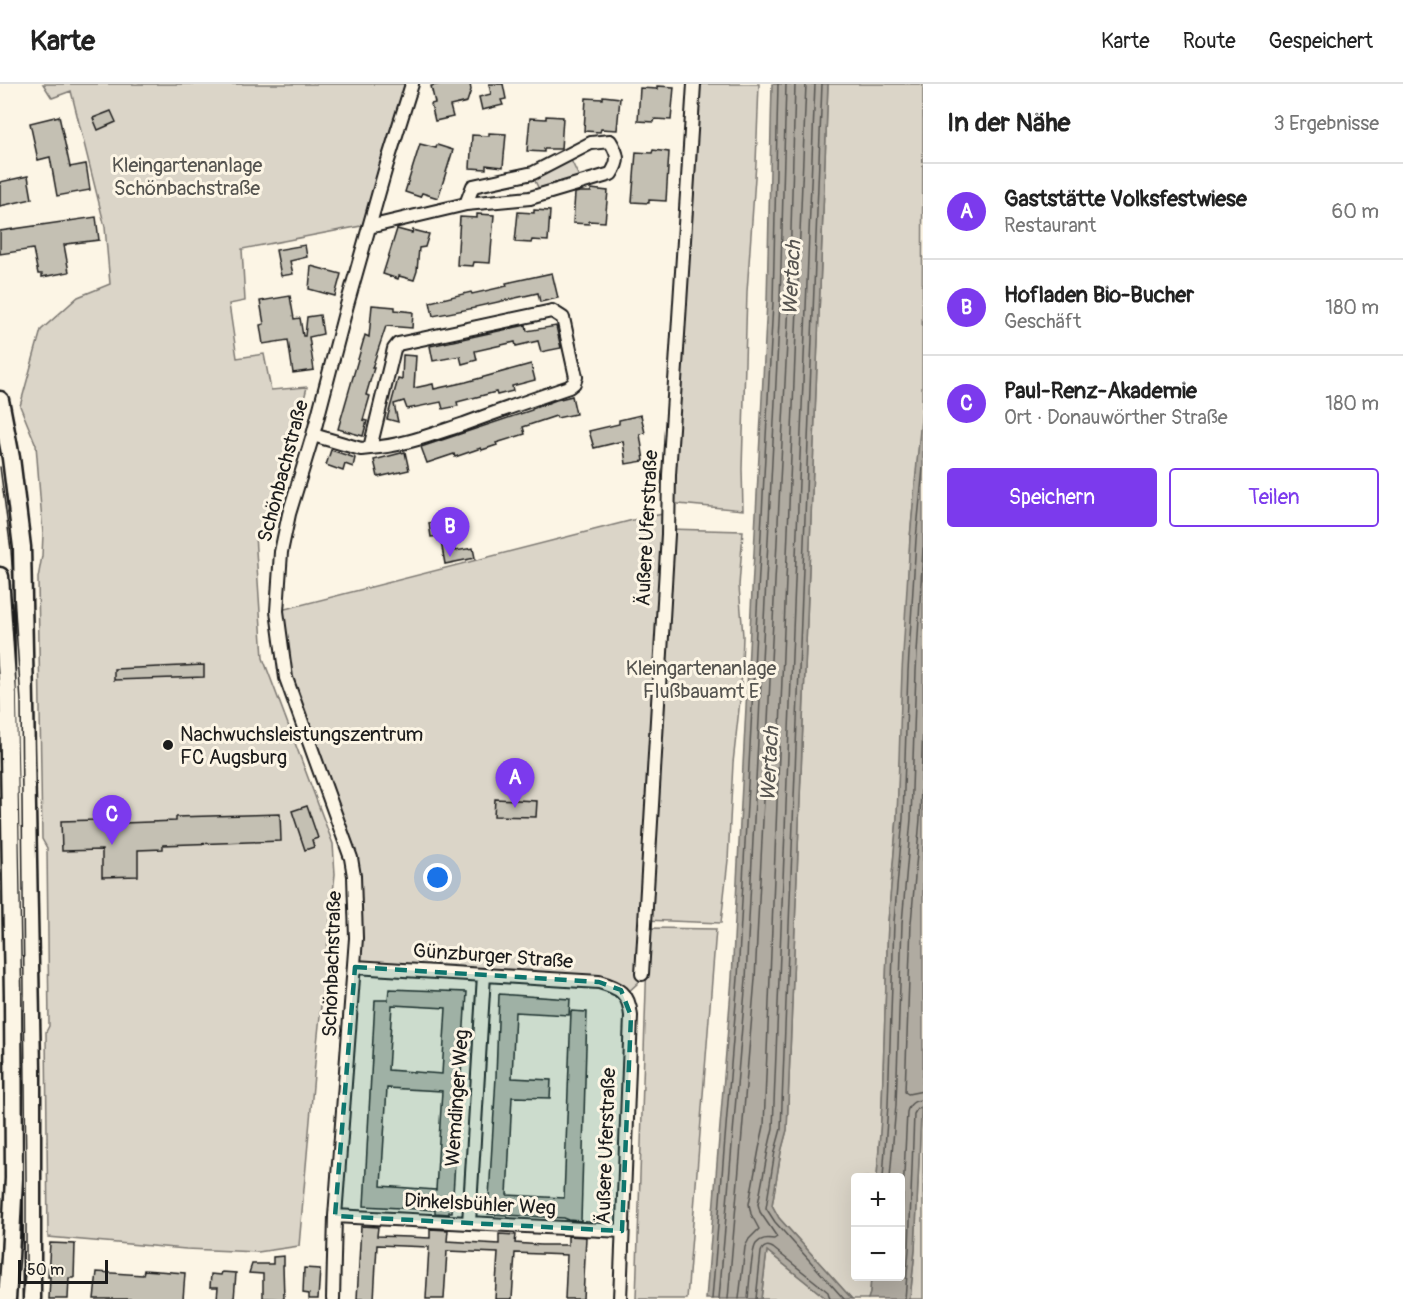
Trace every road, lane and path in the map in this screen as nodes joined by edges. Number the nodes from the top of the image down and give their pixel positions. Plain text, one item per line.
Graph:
1 (412, 84) edge
2 (694, 84) edge
3 (466, 204) junction
4 (369, 227) junction
5 (0, 400) edge
6 (4, 435) edge
7 (313, 435) junction
8 (370, 448) junction
9 (0, 576) edge
10 (354, 967) junction
11 (642, 974) dead end
12 (484, 975) junction
13 (625, 995) joint
14 (335, 1216) junction
15 (469, 1223) junction
16 (622, 1231) junction
17 (7, 1299) edge
18 (32, 1299) edge
19 (333, 1299) edge
20 (620, 1299) edge

1 - 4 street, Schönbachstraße
2 - 11 street, Äußere Uferstraße
3 - 3 street
3 - 4 street
4 - 7 street, Schönbachstraße
5 - 6 main road
6 - 18 main road
7 - 8 street
7 - 10 street, Schönbachstraße
8 - 8 street
9 - 17 main road
10 - 12 street, Günzburger Straße
10 - 14 street, Schönbachstraße
12 - 13 street, Günzburger Straße
12 - 15 street, Wemdinger Weg
13 - 16 street, Äußere Uferstraße
14 - 15 street, Dinkelsbühler Weg
14 - 19 street, Schönbachstraße
15 - 16 street, Dinkelsbühler Weg
16 - 20 street, Äußere Uferstraße

